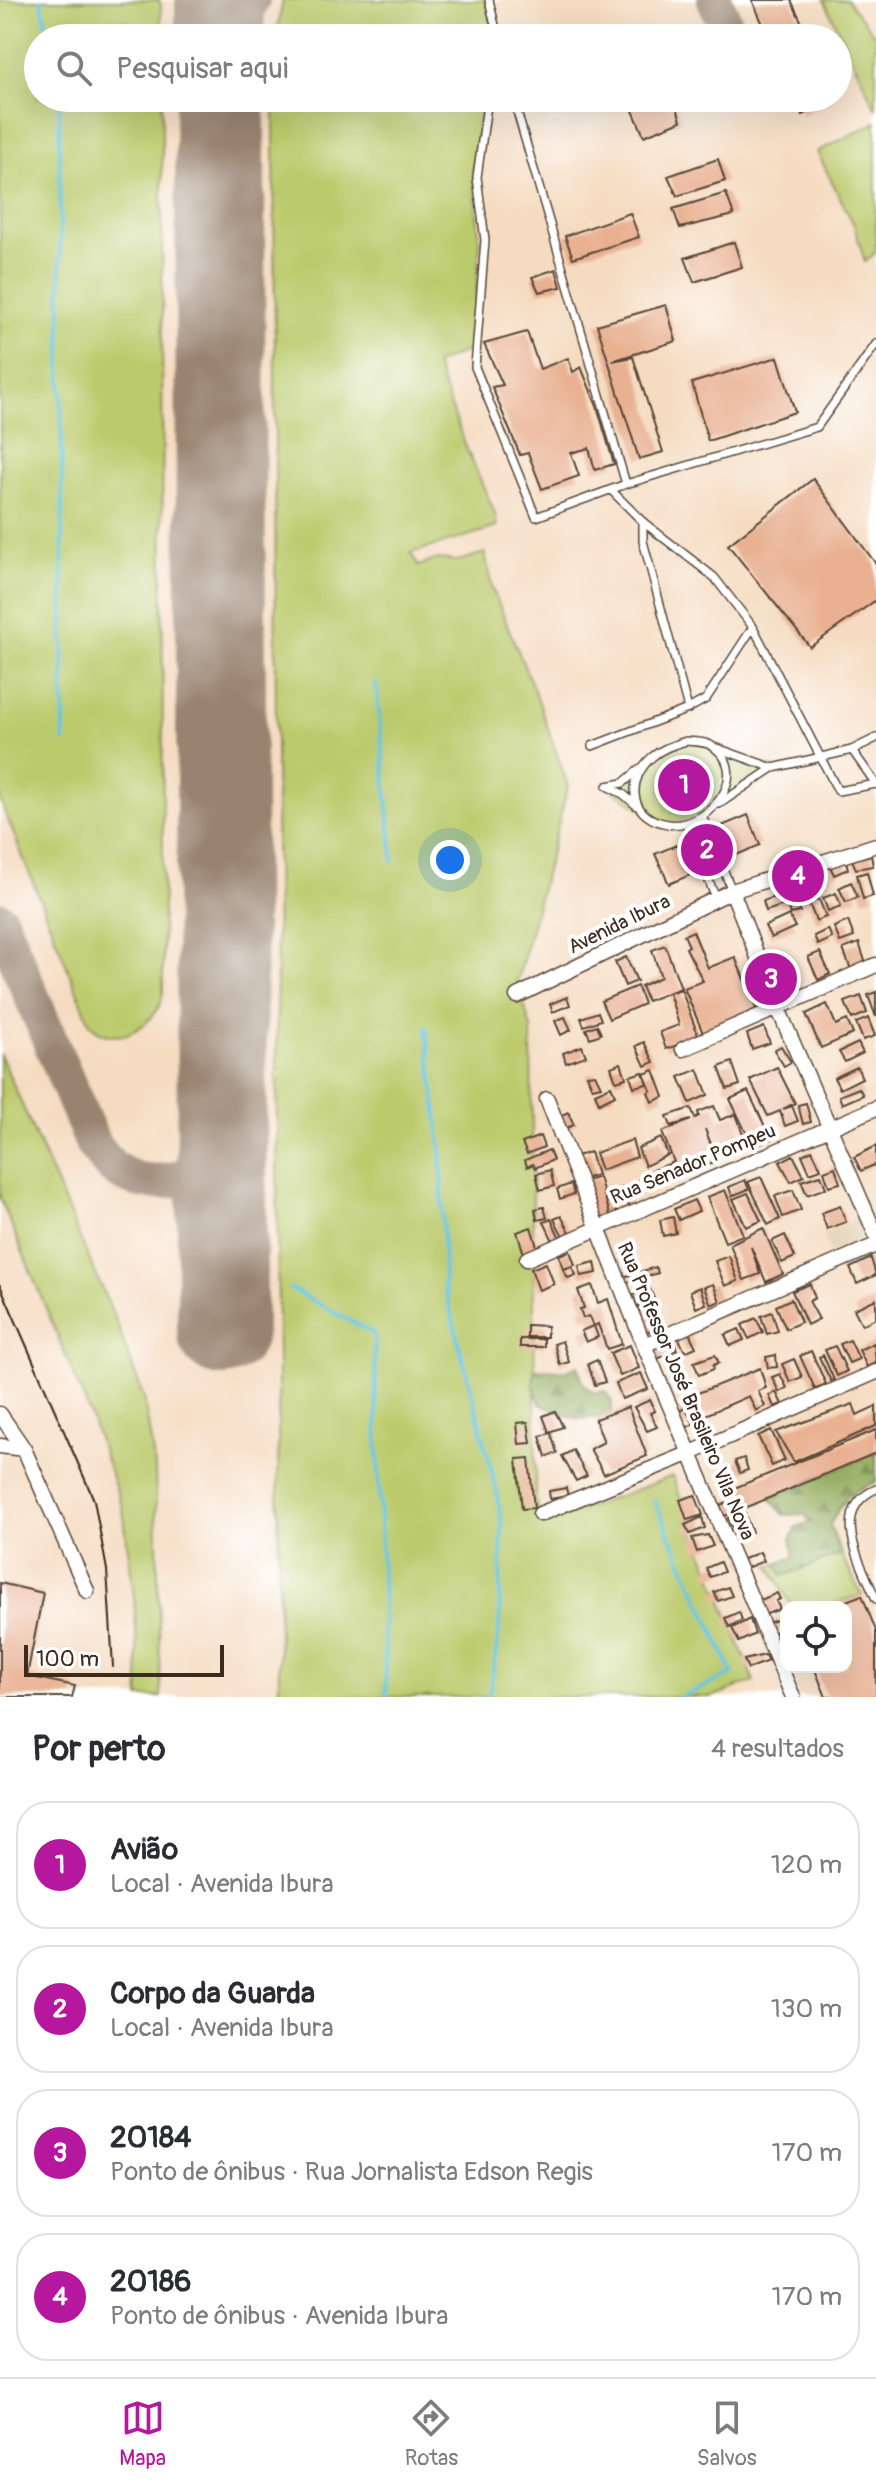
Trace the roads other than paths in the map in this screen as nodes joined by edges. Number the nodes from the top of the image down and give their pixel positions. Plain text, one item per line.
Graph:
1 (489, 0) edge
2 (495, 24) edge
3 (486, 112) edge
4 (517, 112) edge
5 (876, 344) edge
6 (626, 484) junction
7 (611, 490) junction
8 (643, 522) junction
9 (753, 627) junction
10 (688, 709) junction
11 (876, 738) edge
12 (592, 746) dead end
13 (716, 748) junction
14 (852, 750) junction
15 (821, 756) junction
16 (643, 767) junction
17 (773, 768) junction
18 (595, 784) dead end
19 (876, 784) edge
20 (607, 786) junction
21 (717, 805) junction
22 (637, 806) junction
23 (703, 818) junction
24 (687, 824) junction
25 (876, 845) edge
26 (732, 891) junction
27 (716, 899) junction
28 (876, 965) edge
29 (517, 996) dead end
30 (777, 1006) junction
31 (683, 1049) dead end
32 (547, 1099) dead end
33 (876, 1108) edge
34 (830, 1127) junction
35 (596, 1228) junction
36 (876, 1235) edge
37 (876, 1245) edge
38 (527, 1259) dead end
39 (644, 1345) junction
40 (876, 1372) edge
41 (0, 1414) edge
42 (0, 1446) edge
43 (24, 1449) junction
44 (691, 1453) junction
45 (876, 1489) edge
46 (540, 1514) dead end
47 (87, 1591) dead end
48 (876, 1599) edge
49 (793, 1697) edge

1 - 2 lane
3 - 7 lane
4 - 6 lane
5 - 6 lane
6 - 7 lane
7 - 8 lane
8 - 9 lane
8 - 10 lane
9 - 10 lane
9 - 15 lane
10 - 12 lane
11 - 14 lane
13 - 16 lane
13 - 17 lane
13 - 21 lane
14 - 15 lane
14 - 19 lane
15 - 17 lane
15 - 19 lane
16 - 20 lane
16 - 22 lane
17 - 21 lane
18 - 20 lane
20 - 22 lane
21 - 23 lane
22 - 24 lane
23 - 24 lane
23 - 26 lane
24 - 27 lane
25 - 26 street, Avenida Ibura
26 - 27 street, Avenida Ibura
26 - 30 street
27 - 29 street, Avenida Ibura
28 - 30 street
30 - 31 street
30 - 34 street
32 - 35 street, Rua Professor José Brasileiro Vila Nova
33 - 34 street, Rua Senador Pompeu
34 - 35 street, Rua Senador Pompeu
34 - 36 street
35 - 38 street, Rua Senador Pompeu
35 - 39 street, Rua Professor José Brasileiro Vila Nova
37 - 39 street
39 - 44 street, Rua Professor José Brasileiro Vila Nova
40 - 44 street
41 - 43 street
42 - 43 street
43 - 47 street
44 - 46 street
44 - 49 street, Rua Professor José Brasileiro Vila Nova
45 - 48 lane

